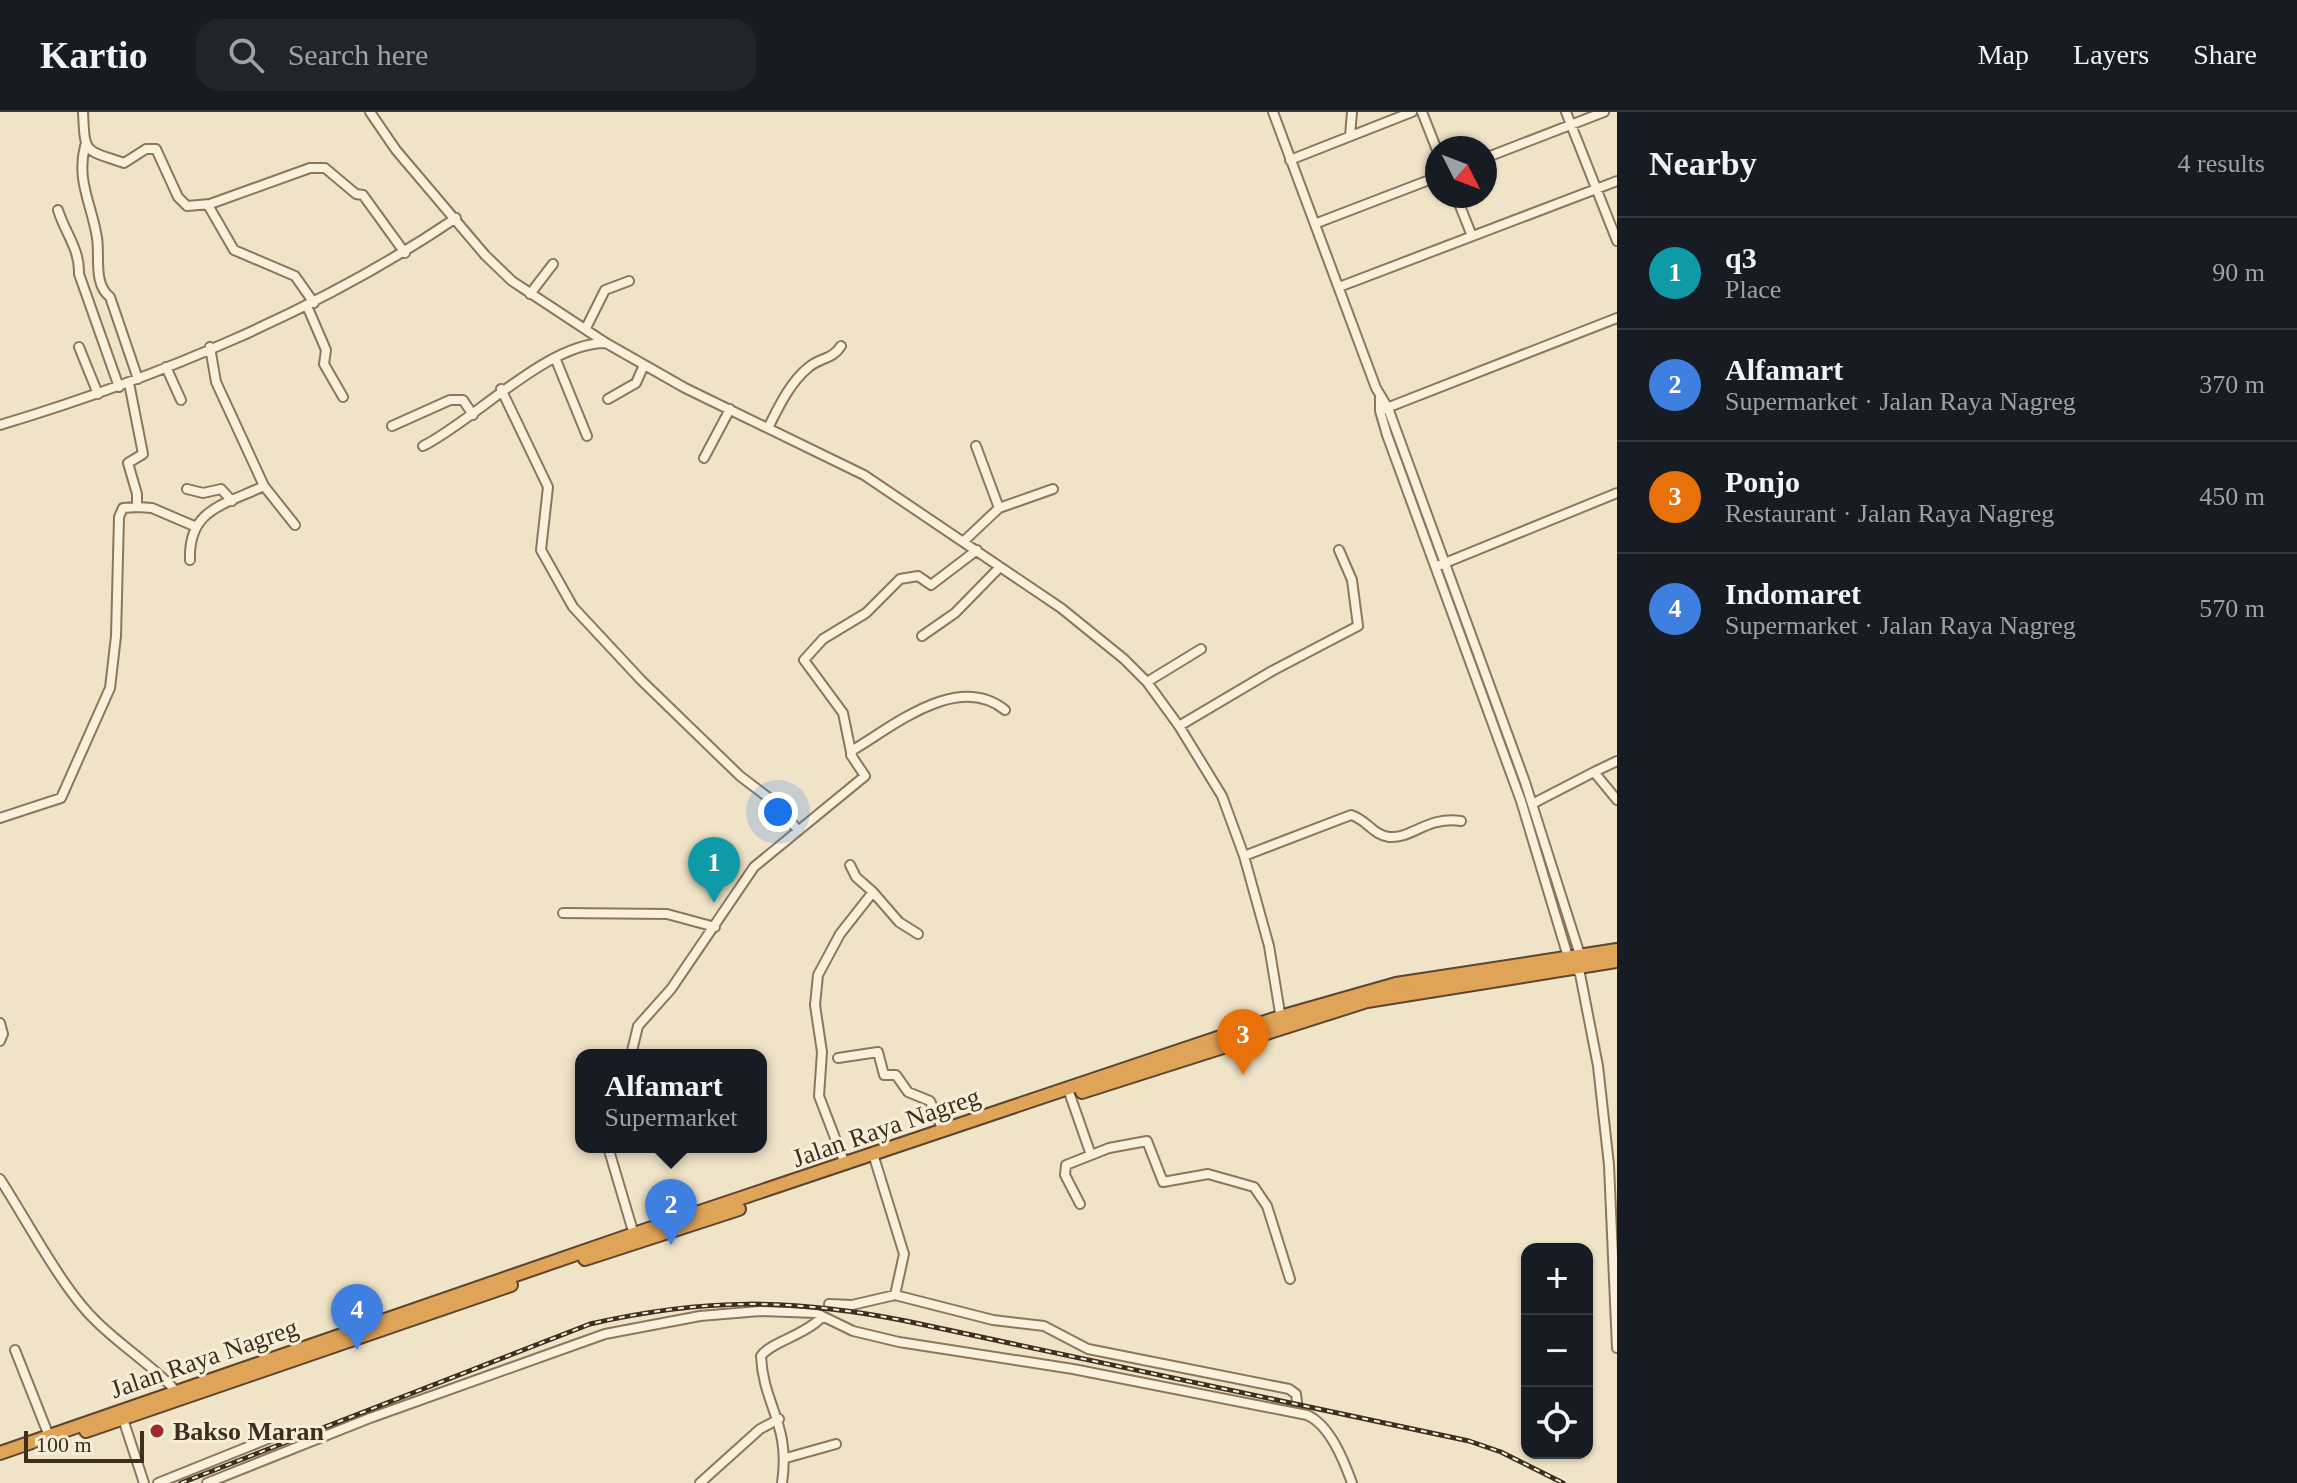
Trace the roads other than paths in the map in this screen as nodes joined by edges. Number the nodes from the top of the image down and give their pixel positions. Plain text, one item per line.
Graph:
1 (83, 112) edge
2 (370, 112) edge
3 (1273, 112) edge
4 (1352, 112) edge
5 (1412, 112) edge
6 (1422, 112) edge
7 (1566, 112) edge
8 (1604, 112) edge
9 (1570, 124) junction
10 (1350, 136) junction
11 (1431, 136) edge
12 (85, 146) junction
13 (1497, 153) edge
14 (1290, 160) junction
15 (1617, 181) edge
16 (1425, 182) edge
17 (1597, 188) junction
18 (208, 205) junction
19 (1461, 208) edge
20 (58, 210) dead end
21 (456, 218) junction
22 (1317, 223) junction
23 (1472, 236) junction
24 (1617, 241) edge
25 (405, 253) junction
26 (553, 264) dead end
27 (629, 281) dead end
28 (1339, 287) junction
29 (530, 294) junction
30 (310, 304) junction
31 (1617, 318) edge
32 (586, 328) junction
33 (606, 343) junction
34 (841, 346) dead end
35 (79, 347) dead end
36 (210, 347) junction
37 (556, 360) junction
38 (644, 365) junction
39 (166, 367) junction
40 (134, 381) junction
41 (119, 387) junction
42 (501, 389) junction
43 (98, 394) junction
44 (343, 397) dead end
45 (608, 399) dead end
46 (181, 400) dead end
47 (730, 409) junction
48 (1384, 410) junction
49 (473, 415) junction
50 (0, 425) edge
51 (392, 426) dead end
52 (769, 426) junction
53 (587, 436) dead end
54 (423, 446) dead end
55 (976, 446) dead end
56 (704, 458) dead end
57 (264, 486) junction
58 (187, 489) dead end
59 (1053, 489) dead end
60 (1617, 493) edge
61 (232, 501) junction
62 (137, 507) junction
63 (999, 508) junction
64 (295, 525) dead end
65 (194, 526) junction
66 (964, 541) junction
67 (977, 550) junction
68 (1339, 550) dead end
69 (190, 560) dead end
70 (1440, 565) junction
71 (1000, 567) junction
72 (922, 636) dead end
73 (1201, 649) dead end
74 (1147, 682) junction
75 (1005, 710) dead end
76 (1179, 726) junction
77 (851, 752) junction
78 (1617, 761) edge
79 (1594, 772) junction
80 (1617, 800) edge
81 (1532, 804) junction
82 (0, 818) edge
83 (1537, 818) junction
84 (1461, 821) dead end
85 (1527, 821) junction
86 (798, 830) junction
87 (1244, 856) junction
88 (850, 865) dead end
89 (873, 892) junction
90 (563, 913) dead end
91 (715, 927) junction
92 (918, 934) dead end
93 (1617, 950) edge
94 (1617, 961) edge
95 (1577, 966) junction
96 (1281, 1021) junction
97 (0, 1023) edge
98 (0, 1041) edge
99 (632, 1049) edge
100 (838, 1058) dead end
101 (1070, 1095) junction
102 (943, 1130) junction
103 (610, 1153) edge
104 (1090, 1153) junction
105 (874, 1158) junction
106 (845, 1164) junction
107 (1613, 1166) edge
108 (0, 1179) edge
109 (1080, 1204) dead end
110 (635, 1238) junction
111 (1290, 1279) dead end
112 (895, 1295) junction
113 (829, 1304) dead end
114 (821, 1318) junction
115 (1617, 1348) edge
116 (15, 1350) dead end
117 (176, 1391) junction
118 (1299, 1411) junction
119 (123, 1419) junction
120 (779, 1419) junction
121 (49, 1436) junction
122 (270, 1438) dead end
123 (836, 1444) dead end
124 (0, 1453) edge
125 (786, 1458) junction
126 (0, 1461) edge
127 (233, 1473) junction
128 (223, 1480) edge
129 (144, 1483) edge
130 (158, 1483) edge
131 (207, 1483) edge
132 (239, 1483) edge
133 (700, 1483) edge
134 (782, 1483) edge
135 (1352, 1483) edge

1 - 12 street
2 - 21 street
3 - 14 street
4 - 10 street
5 - 10 street
6 - 11 street
7 - 9 street
8 - 9 street
9 - 13 street
9 - 17 street
10 - 14 street
12 - 18 street
12 - 40 street
14 - 22 street
15 - 17 street
16 - 22 street
17 - 23 street
17 - 24 street
18 - 25 street
18 - 30 street
19 - 23 street
20 - 41 street
21 - 25 street
21 - 29 street
22 - 28 street
23 - 28 street
25 - 30 street
26 - 29 street
27 - 32 street
28 - 48 street
29 - 32 street
30 - 36 street
30 - 44 street
31 - 48 street
32 - 33 street
33 - 37 street
33 - 38 street
34 - 52 street
35 - 43 street
36 - 39 street
36 - 57 street
37 - 42 street
37 - 53 street
38 - 45 street
38 - 47 street
39 - 40 street
39 - 46 street
40 - 41 street
40 - 62 street
41 - 43 street
42 - 49 street
42 - 86 street
43 - 50 street
47 - 52 street
47 - 56 street
48 - 70 street
49 - 51 street
49 - 54 street
52 - 66 street
55 - 63 street
57 - 61 street
57 - 64 street
58 - 61 street
59 - 63 street
60 - 70 street
61 - 65 street
62 - 65 street
62 - 82 street
63 - 66 street
65 - 69 street
66 - 67 street
67 - 71 street
67 - 77 street
68 - 76 street
70 - 81 street
70 - 85 street
71 - 72 street
71 - 74 street
73 - 74 street
74 - 76 street
75 - 77 street
76 - 87 street
77 - 86 street
78 - 79 street
79 - 80 street
79 - 81 street
81 - 83 street
83 - 85 street
83 - 95 street
84 - 87 street
85 - 95 street
86 - 91 street
87 - 96 street
88 - 89 street
89 - 92 street
89 - 106 street
90 - 91 street
91 - 99 street
93 - 95 highway, Jalan Raya Nagreg
94 - 95 highway, Jalan Raya Nagreg
95 - 96 highway, Jalan Raya Nagreg
95 - 107 street
96 - 101 highway, Jalan Raya Nagreg
96 - 102 highway, Jalan Raya Nagreg
97 - 98 street
100 - 102 street
101 - 104 street
101 - 105 highway, Jalan Raya Nagreg
102 - 105 highway, Jalan Raya Nagreg
103 - 110 street
104 - 109 street
104 - 111 street
105 - 106 highway, Jalan Raya Nagreg
105 - 110 highway, Jalan Raya Nagreg
105 - 112 street
106 - 110 highway, Jalan Raya Nagreg
107 - 115 street
108 - 117 street
110 - 117 highway, Jalan Raya Nagreg
110 - 119 highway, Jalan Raya Nagreg
112 - 113 street
112 - 118 street
114 - 118 street
114 - 120 street
114 - 127 street
116 - 121 street
117 - 121 highway, Jalan Raya Nagreg
118 - 135 street
119 - 126 highway, Jalan Raya Nagreg
119 - 129 street
120 - 125 street
120 - 133 street
121 - 124 highway, Jalan Raya Nagreg
122 - 130 street
123 - 125 street
125 - 134 street
127 - 128 street
127 - 132 street
128 - 131 street

